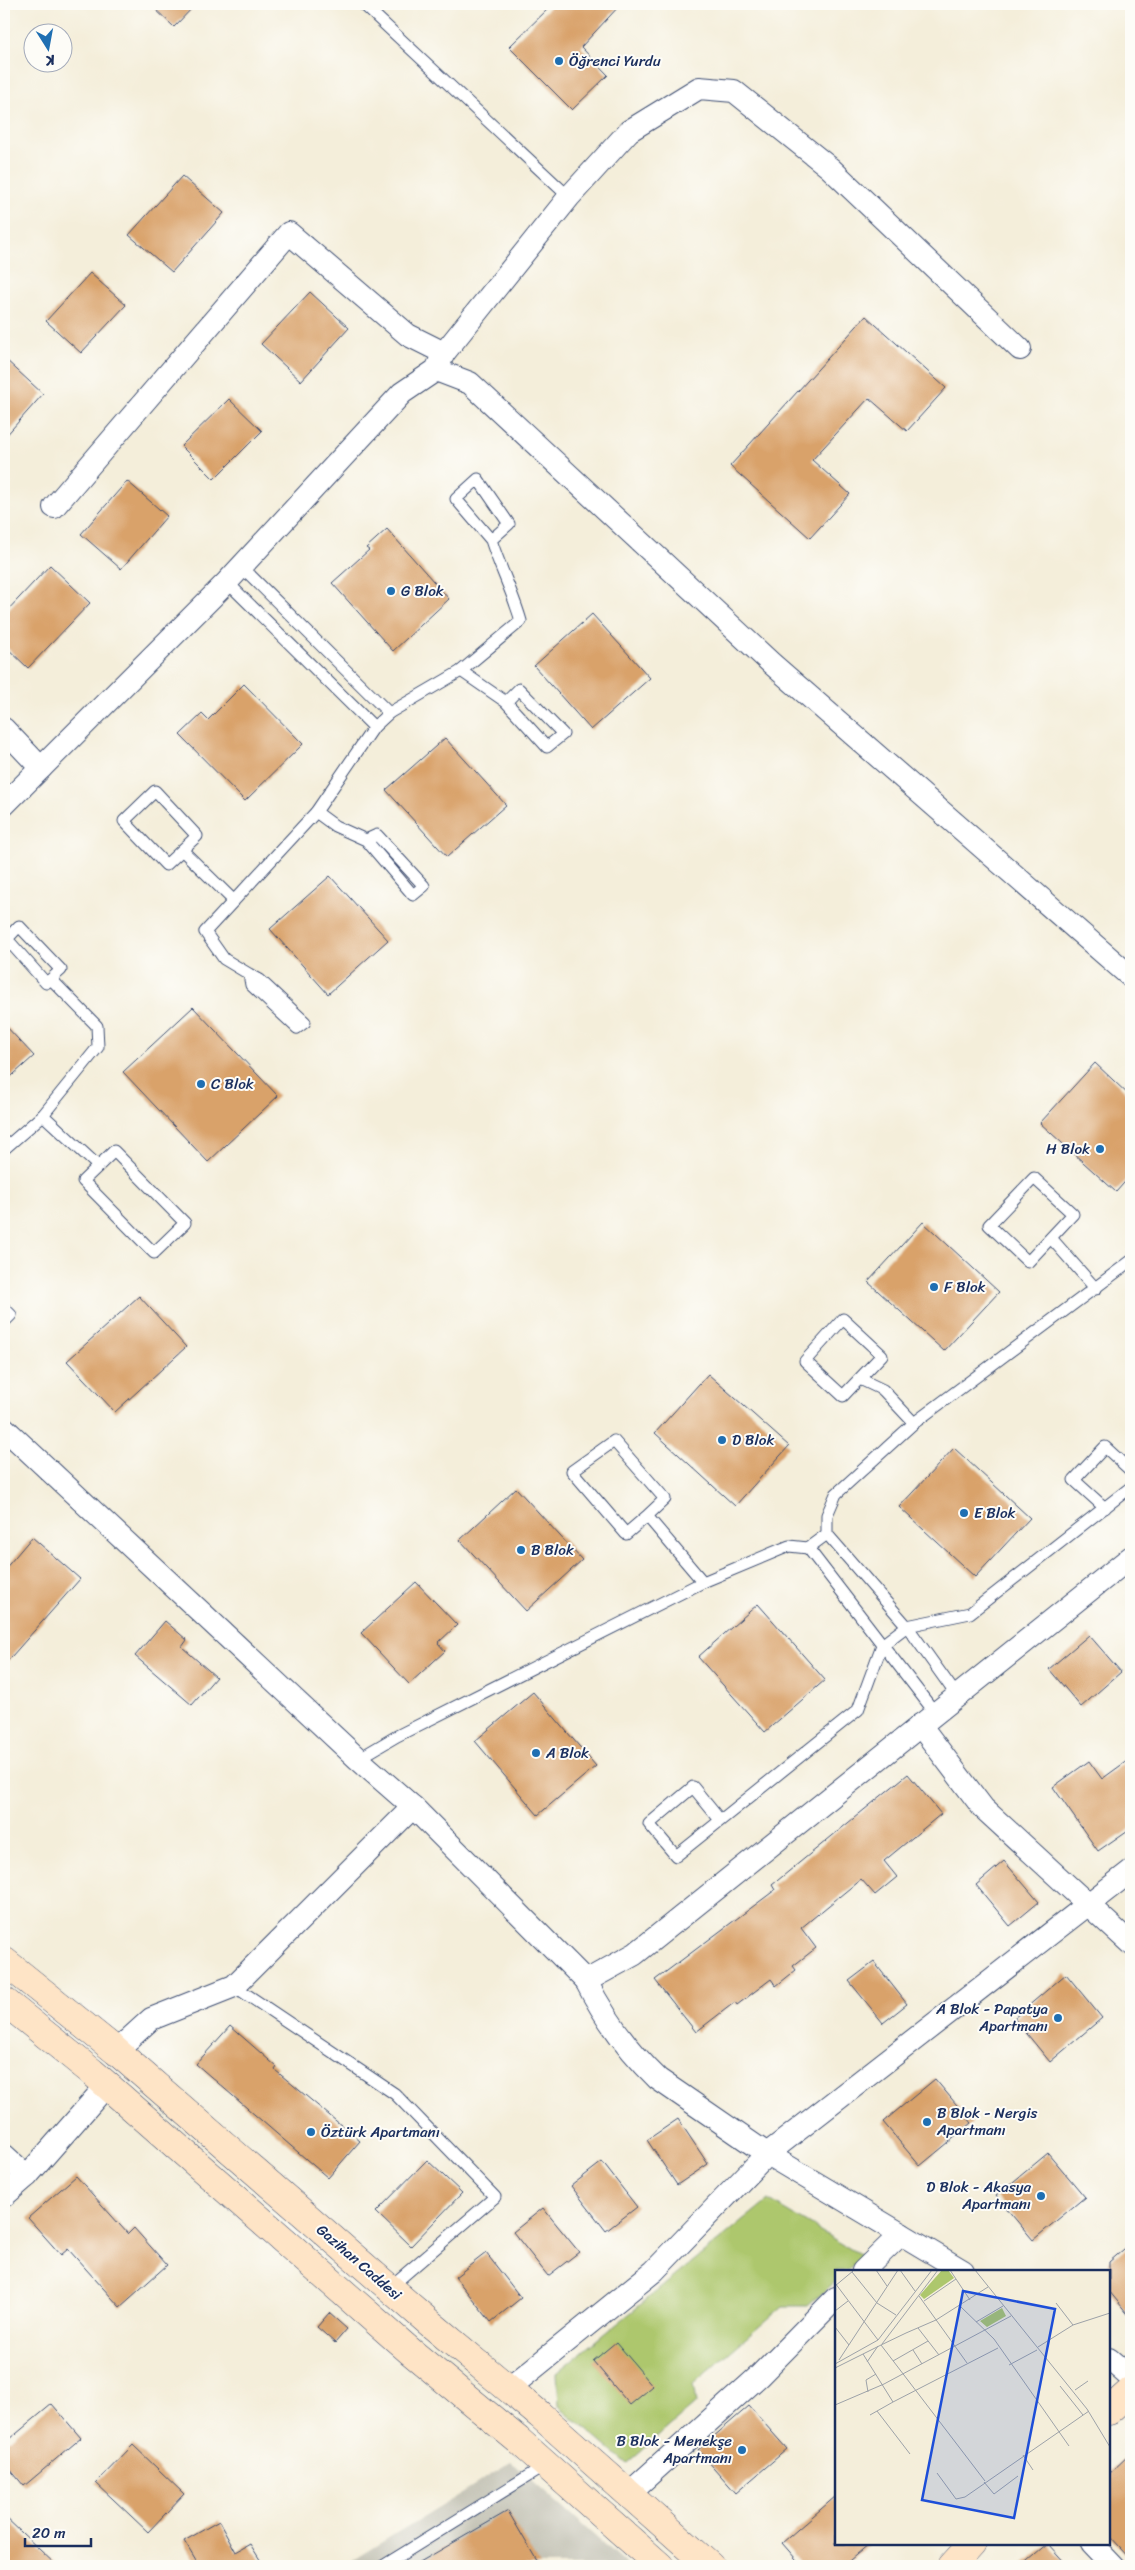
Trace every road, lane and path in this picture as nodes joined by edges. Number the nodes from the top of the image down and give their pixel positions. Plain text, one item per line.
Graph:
1 (363, 4) edge
2 (569, 196) junction
3 (1020, 349) dead end
4 (440, 362) junction
5 (54, 507) dead end
6 (491, 540) junction
7 (234, 574) junction
8 (461, 671) junction
9 (506, 702) junction
10 (389, 713) junction
11 (374, 727) junction
12 (4, 729) edge
13 (41, 768) junction
14 (4, 805) edge
15 (316, 812) junction
16 (366, 840) junction
17 (182, 850) junction
18 (234, 900) junction
19 (249, 974) junction
20 (1131, 977) edge
21 (51, 979) junction
22 (43, 1115) junction
23 (4, 1149) edge
24 (98, 1166) junction
25 (1051, 1238) junction
26 (1131, 1261) edge
27 (1096, 1289) junction
28 (4, 1308) edge
29 (4, 1322) edge
30 (860, 1379) junction
31 (914, 1423) junction
32 (4, 1428) edge
33 (1131, 1470) edge
34 (1131, 1487) edge
35 (1105, 1508) junction
36 (647, 1516) junction
37 (827, 1534) junction
38 (808, 1548) junction
39 (1131, 1557) edge
40 (702, 1582) junction
41 (908, 1626) junction
42 (882, 1645) junction
43 (957, 1696) junction
44 (928, 1720) junction
45 (358, 1759) junction
46 (413, 1807) junction
47 (720, 1820) junction
48 (1131, 1871) edge
49 (1088, 1906) junction
50 (1131, 1944) edge
51 (4, 1961) edge
52 (586, 1981) junction
53 (234, 1986) junction
54 (4, 2001) edge
55 (116, 2051) junction
56 (107, 2085) junction
57 (768, 2154) junction
58 (4, 2155) edge
59 (27, 2176) junction
60 (4, 2196) edge
61 (901, 2234) junction
62 (865, 2270) edge
63 (961, 2270) edge
64 (389, 2288) junction
65 (835, 2299) edge
66 (1110, 2360) edge
67 (1131, 2378) edge
68 (508, 2388) junction
69 (1131, 2391) edge
70 (1110, 2409) edge
71 (546, 2466) junction
72 (628, 2494) junction
73 (971, 2545) edge
74 (1093, 2545) edge
75 (383, 2566) edge
76 (660, 2566) edge
77 (710, 2566) edge
78 (952, 2566) edge
79 (1113, 2566) edge

1 - 2 lane
2 - 3 street
2 - 4 street
4 - 5 street
4 - 7 street
4 - 20 street
6 - 6 lane
6 - 8 lane
7 - 10 lane
7 - 11 lane
7 - 13 street
8 - 9 lane
8 - 10 lane
9 - 9 lane
10 - 11 lane
11 - 15 lane
12 - 13 street
13 - 14 street
15 - 16 lane
15 - 18 lane
16 - 16 lane
17 - 17 lane
17 - 18 lane
18 - 19 lane
19 - 19 lane
21 - 21 lane
21 - 22 lane
22 - 23 lane
22 - 24 lane
24 - 24 lane
25 - 25 lane
25 - 27 lane
26 - 27 lane
27 - 31 lane
28 - 29 lane
30 - 30 lane
30 - 31 lane
31 - 37 lane
32 - 45 street
33 - 35 lane
34 - 35 lane
35 - 41 lane
36 - 36 lane
36 - 40 lane
37 - 38 lane
37 - 41 lane
38 - 40 lane
38 - 42 lane
39 - 43 street
40 - 45 lane
41 - 42 lane
41 - 43 lane
42 - 44 lane
42 - 47 lane
43 - 44 street
44 - 49 street
44 - 52 street
45 - 46 street
46 - 52 street
46 - 53 street
47 - 47 lane
48 - 49 street
49 - 50 street
49 - 57 street
51 - 55 main road, Gazihan Caddesi
52 - 57 street
53 - 55 street
53 - 64 lane
54 - 56 main road
55 - 64 main road, Gazihan Caddesi
56 - 59 street
56 - 71 main road
57 - 61 street
57 - 68 street
58 - 59 street
59 - 60 street
61 - 62 street
61 - 63 street
64 - 68 main road, Gazihan Caddesi
65 - 72 street
66 - 67 street
68 - 72 main road, Gazihan Caddesi
69 - 70 main road
71 - 75 lane
71 - 76 main road
72 - 77 main road, Gazihan Caddesi
73 - 78 main road
74 - 79 street

